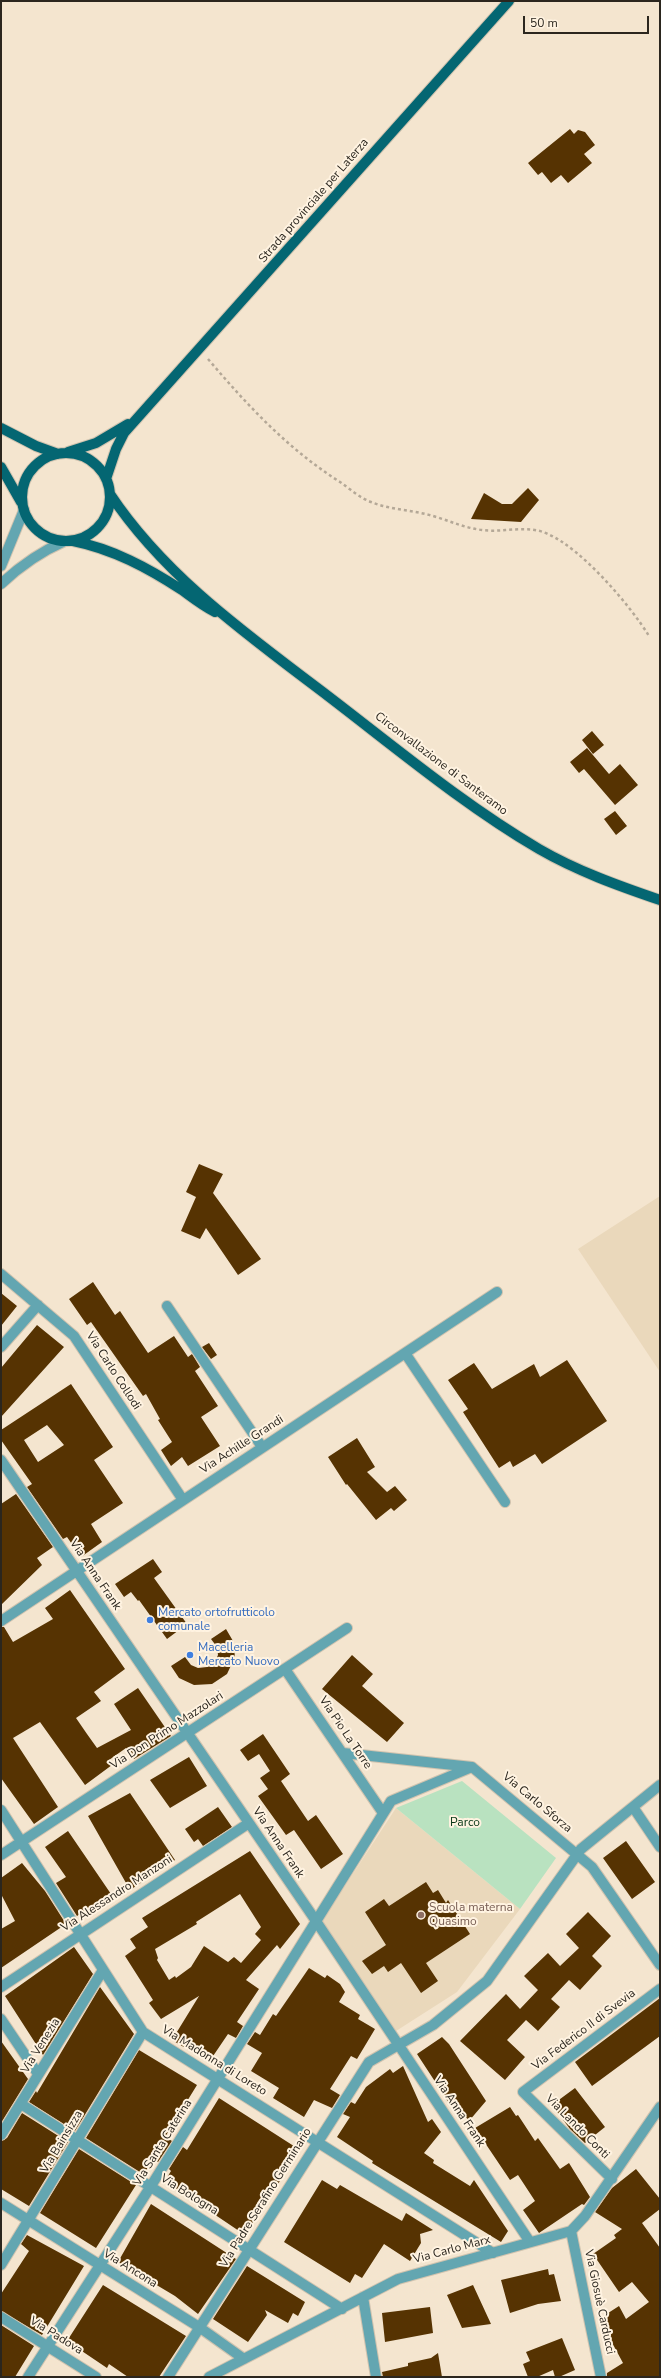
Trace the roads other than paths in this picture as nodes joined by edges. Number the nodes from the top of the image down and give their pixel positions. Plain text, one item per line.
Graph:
1 (509, 1) edge
2 (138, 418) junction
3 (1, 428) edge
4 (62, 453) junction
5 (1, 467) edge
6 (106, 479) junction
7 (110, 494) junction
8 (24, 508) junction
9 (68, 541) junction
10 (1, 566) edge
11 (1, 584) edge
12 (224, 617) junction
13 (660, 900) edge
14 (1, 1274) edge
15 (497, 1292) dead end
16 (38, 1305) junction
17 (167, 1306) dead end
18 (1, 1347) edge
19 (405, 1353) junction
20 (262, 1448) junction
21 (1, 1460) edge
22 (183, 1500) junction
23 (505, 1502) dead end
24 (76, 1570) junction
25 (1, 1621) edge
26 (347, 1628) dead end
27 (285, 1669) junction
28 (188, 1733) junction
29 (343, 1753) junction
30 (472, 1767) junction
31 (660, 1785) edge
32 (633, 1807) junction
33 (1, 1810) edge
34 (383, 1813) junction
35 (249, 1823) junction
36 (22, 1842) junction
37 (660, 1847) edge
38 (578, 1854) junction
39 (1, 1855) edge
40 (316, 1921) junction
41 (80, 1934) junction
42 (660, 1965) edge
43 (103, 1970) junction
44 (1, 1988) edge
45 (660, 1989) edge
46 (1, 2019) edge
47 (143, 2032) junction
48 (399, 2045) junction
49 (38, 2074) junction
50 (218, 2078) junction
51 (523, 2092) joint
52 (21, 2104) junction
53 (660, 2107) edge
54 (1, 2135) edge
55 (78, 2140) junction
56 (318, 2141) junction
57 (612, 2179) junction
58 (151, 2186) junction
59 (1, 2203) edge
60 (29, 2221) junction
61 (571, 2232) junction
62 (530, 2242) junction
63 (249, 2249) junction
64 (493, 2253) junction
65 (1, 2265) edge
66 (101, 2266) junction
67 (363, 2297) junction
68 (342, 2309) junction
69 (1, 2317) edge
70 (200, 2327) junction
71 (48, 2347) junction
72 (244, 2359) junction
73 (229, 2372) edge
74 (28, 2377) edge
75 (96, 2377) edge
76 (168, 2377) edge
77 (209, 2377) edge
78 (376, 2377) edge
79 (601, 2377) edge

1 - 2 main road, Strada provinciale per Laterza
2 - 4 main road
2 - 6 main road, Strada provinciale per Laterza
3 - 4 main road
4 - 6 main road
4 - 8 main road
5 - 8 main road
6 - 7 main road
7 - 9 main road
7 - 12 main road, Circonvallazione di Santeramo
8 - 9 main road
8 - 10 street
9 - 11 street
9 - 12 main road, Circonvallazione di Santeramo
12 - 13 main road, Circonvallazione di Santeramo
14 - 16 street, Via Carlo Collodi
15 - 19 street, Via Achille Grandi
16 - 18 street
16 - 22 street, Via Carlo Collodi
17 - 20 street
19 - 20 street, Via Achille Grandi
19 - 23 street
20 - 22 street, Via Achille Grandi
21 - 24 street, Via Anna Frank
22 - 24 street, Via Achille Grandi
24 - 25 street, Via Achille Grandi
24 - 28 street, Via Anna Frank
26 - 27 street, Via Don Primo Mazzolari
27 - 28 street, Via Don Primo Mazzolari
27 - 29 street, Via Pio La Torre
28 - 35 street, Via Anna Frank
28 - 36 street, Via Don Primo Mazzolari
29 - 30 street
29 - 34 street, Via Pio La Torre
30 - 34 street, Via Santa Caterina
30 - 38 street, Via Carlo Sforza
31 - 32 street, Via Padre Serafino Germinario
32 - 37 street
32 - 38 street, Via Padre Serafino Germinario
33 - 36 street, Via Madonna di Loreto
34 - 40 street, Via Santa Caterina
35 - 40 street, Via Anna Frank
35 - 41 street, Via Alessandro Manzoni
36 - 39 street, Via Don Primo Mazzolari
36 - 41 street, Via Madonna di Loreto
38 - 42 street, Via Carlo Sforza
38 - 48 street, Via Padre Serafino Germinario
40 - 48 street, Via Anna Frank
40 - 50 street, Via Santa Caterina
41 - 43 street, Via Madonna di Loreto
41 - 44 street, Via Alessandro Manzoni
43 - 47 street, Via Madonna di Loreto
43 - 49 street, Via Venezia
45 - 51 street, Via Federico II di Svevia
46 - 49 street
47 - 50 street, Via Madonna di Loreto
47 - 55 street, Via Bainsizza
48 - 56 street, Via Padre Serafino Germinario
48 - 62 street, Via Anna Frank
49 - 52 street, Via Venezia
50 - 56 street, Via Madonna di Loreto
50 - 58 street, Via Santa Caterina
51 - 57 street, Via Lando Conti
52 - 54 street, Via Venezia
52 - 55 street, Via Bologna
53 - 57 street
55 - 58 street, Via Bologna
55 - 60 street, Via Bainsizza
56 - 63 street, Via Padre Serafino Germinario
56 - 64 street, Via Madonna di Loreto
57 - 61 street
58 - 63 street, Via Bologna
58 - 66 street, Via Santa Caterina
59 - 60 street, Via Ancona
60 - 65 street, Via Bainsizza
60 - 66 street, Via Ancona
61 - 62 street, Via Carlo Marx
61 - 79 street, Via Giosuè Carducci
62 - 64 street, Via Carlo Marx
63 - 68 street, Via Bologna
63 - 70 street, Via Padre Serafino Germinario
64 - 67 street, Via Carlo Marx
66 - 70 street, Via Ancona
66 - 71 street, Via Santa Caterina
67 - 68 street, Via Carlo Marx
67 - 78 street
68 - 72 street, Via Carlo Marx
69 - 71 street, Via Padova
70 - 72 street, Via Ancona
70 - 76 street, Via Padre Serafino Germinario
71 - 74 street, Via Santa Caterina
71 - 75 street, Via Padova
72 - 73 street, Via Carlo Marx
73 - 77 street, Via Carlo Marx

